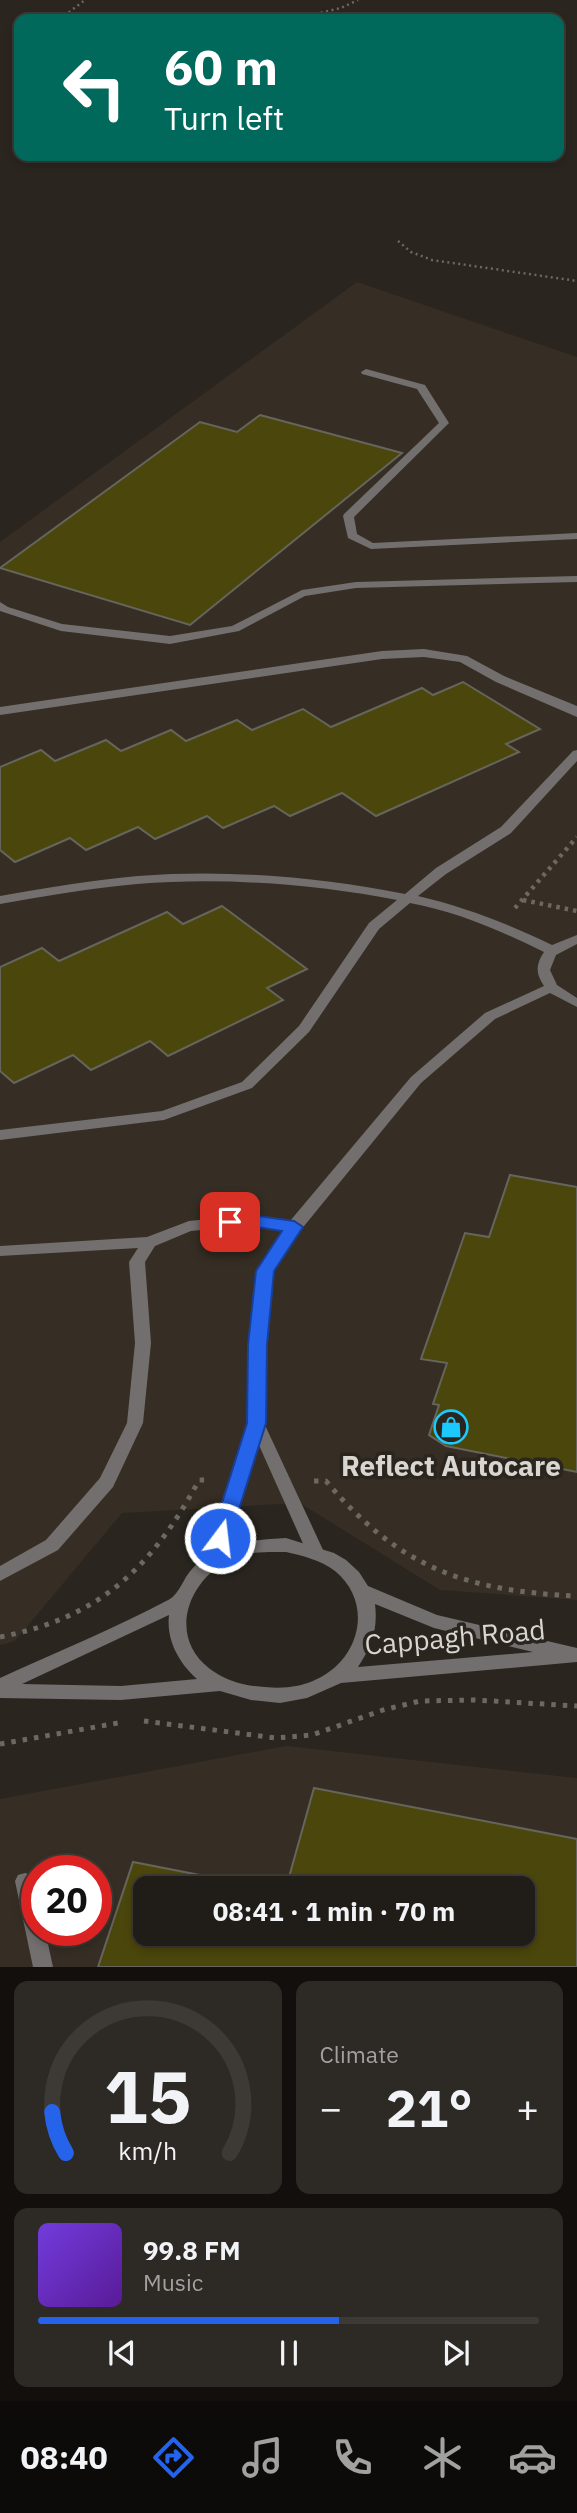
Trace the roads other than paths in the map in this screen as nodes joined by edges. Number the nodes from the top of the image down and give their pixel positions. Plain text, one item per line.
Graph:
1 (366, 372) dead end
2 (577, 536) edge
3 (577, 579) edge
4 (0, 605) edge
5 (0, 710) edge
6 (577, 713) edge
7 (577, 754) edge
8 (407, 897) junction
9 (0, 900) edge
10 (577, 939) edge
11 (551, 950) junction
12 (550, 988) junction
13 (577, 1003) edge
14 (0, 1135) edge
15 (294, 1227) junction
16 (149, 1242) junction
17 (0, 1251) edge
18 (256, 1423) junction
19 (315, 1552) junction
20 (215, 1561) junction
21 (0, 1574) edge
22 (362, 1591) junction
23 (178, 1603) junction
24 (577, 1655) edge
25 (339, 1676) junction
26 (221, 1684) junction
27 (0, 1686) edge
28 (0, 1691) edge
29 (39, 1946) edge
30 (43, 1967) edge

1 - 2 street
3 - 4 street
5 - 6 street
7 - 8 street
8 - 9 street
8 - 11 street
8 - 14 street
10 - 11 street
11 - 12 street
12 - 13 street
12 - 15 street
15 - 16 street
15 - 18 street
16 - 17 street
16 - 21 street
18 - 19 street
18 - 20 street
19 - 20 street, Cappagh Road
19 - 22 street, Cappagh Road
20 - 23 street, Cappagh Road
22 - 24 street, Cappagh Road
22 - 25 street, Cappagh Road
23 - 26 street, Cappagh Road
23 - 27 street
24 - 25 street, Cappagh Road
25 - 26 street, Cappagh Road
26 - 28 street, Cappagh Road
29 - 30 street

